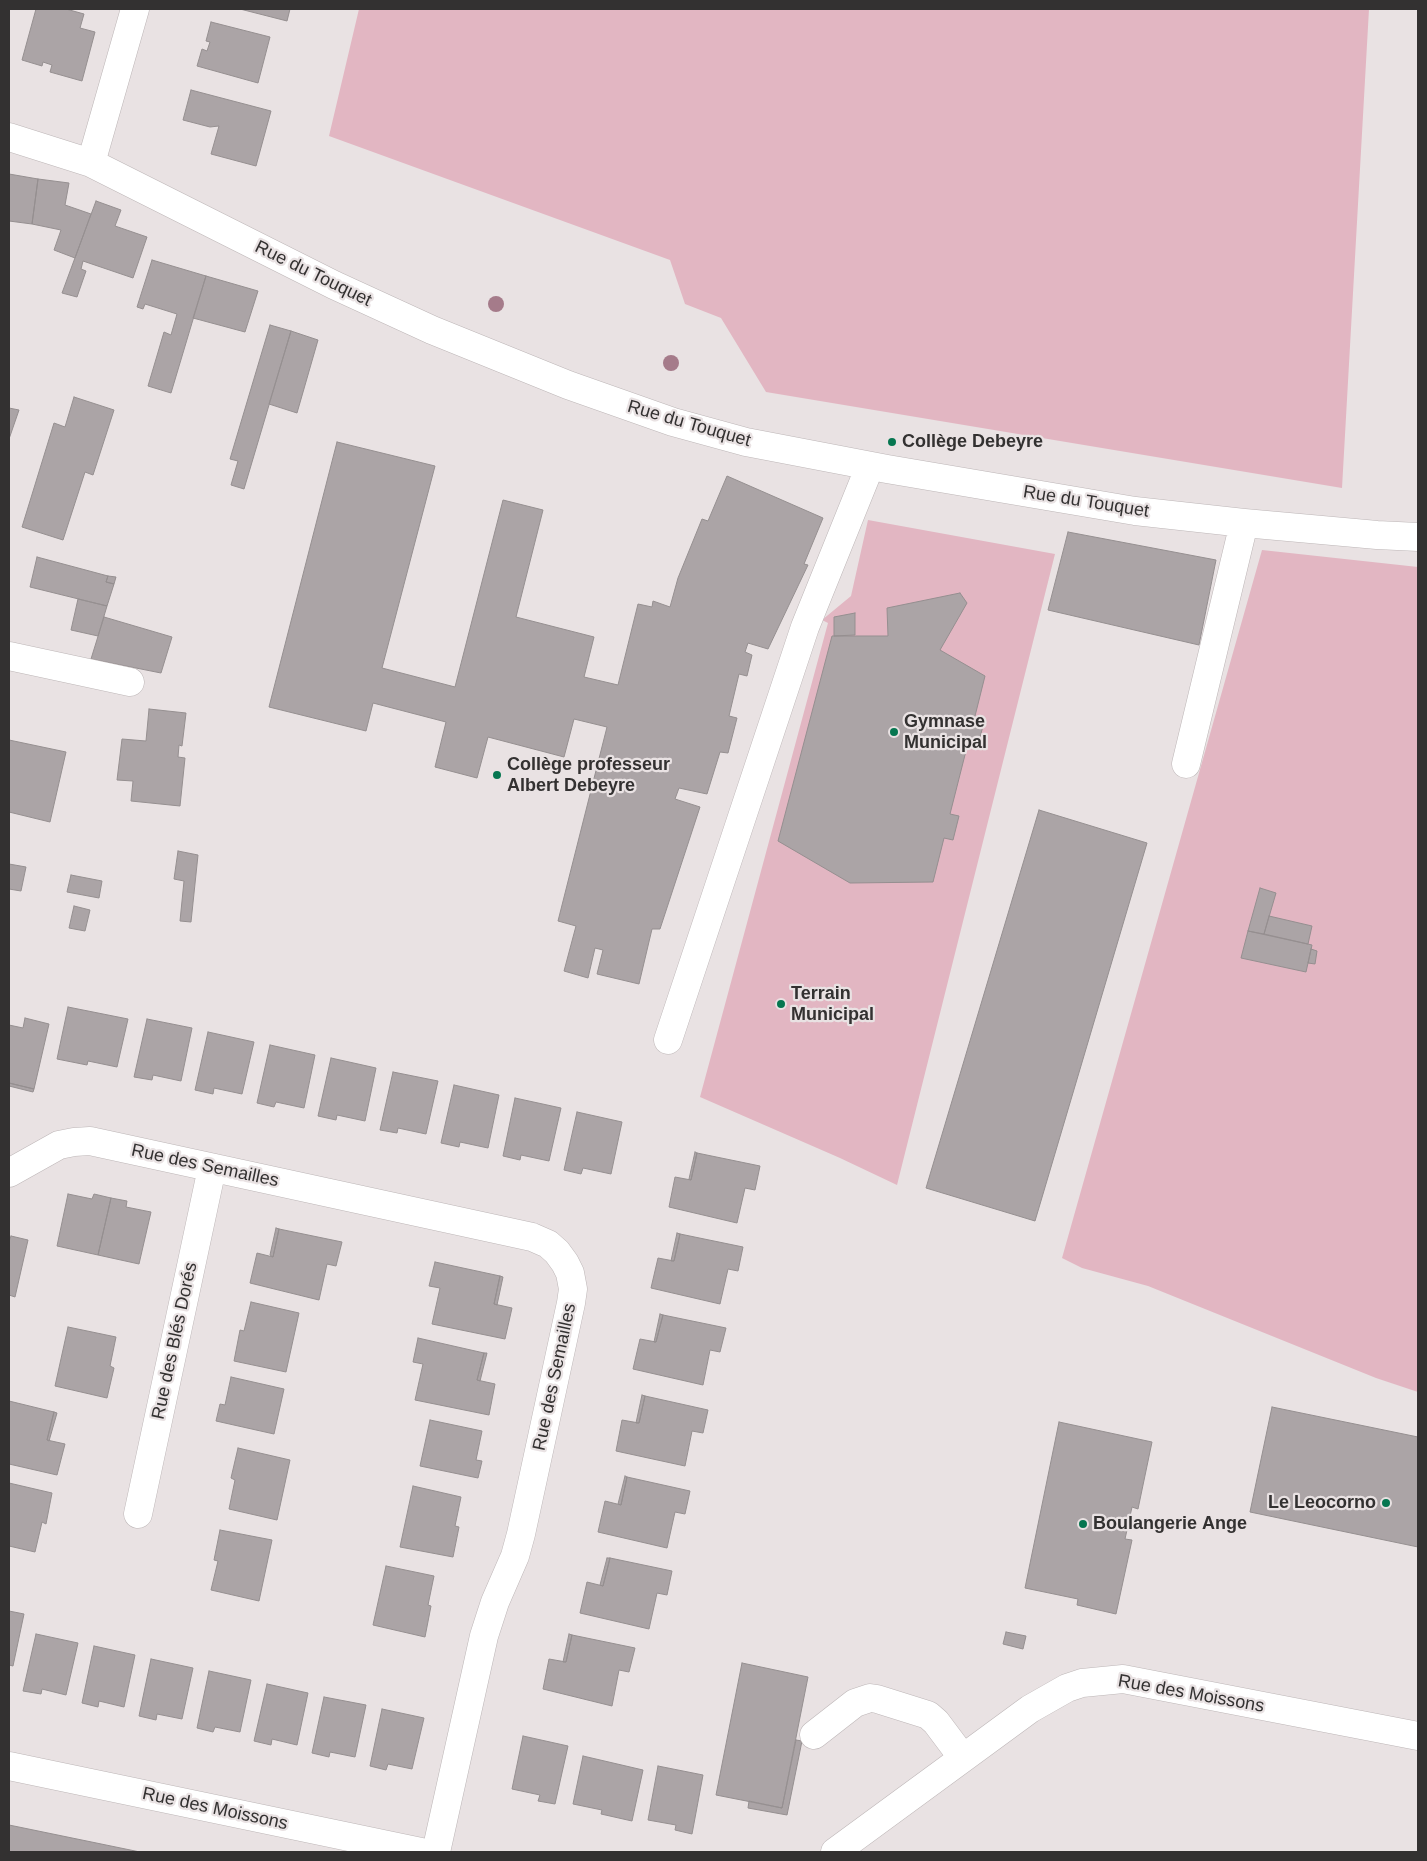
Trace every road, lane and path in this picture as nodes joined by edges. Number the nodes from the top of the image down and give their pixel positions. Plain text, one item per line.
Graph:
1 (134, 9) edge
2 (9, 137) edge
3 (91, 164) junction
4 (870, 466) junction
5 (1244, 523) junction
6 (1418, 537) edge
7 (9, 656) edge
8 (130, 682) dead end
9 (1186, 764) dead end
10 (668, 1040) dead end
11 (212, 1168) junction
12 (9, 1173) edge
13 (138, 1514) dead end
14 (814, 1736) dead end
15 (1418, 1736) edge
16 (963, 1758) junction
17 (9, 1766) edge
18 (421, 1852) edge
19 (436, 1852) edge
20 (835, 1852) edge

1 - 3 street
2 - 3 street, Rue du Touquet
3 - 4 street, Rue du Touquet
4 - 5 street, Rue du Touquet
4 - 10 street
5 - 6 street, Rue du Touquet
5 - 9 street
7 - 8 street
11 - 12 street, Rue des Semailles
11 - 13 street, Rue des Blés Dorés
11 - 19 street, Rue des Semailles
14 - 16 street
15 - 16 street, Rue des Moissons
16 - 20 street, Rue des Moissons
17 - 18 street, Rue des Moissons

